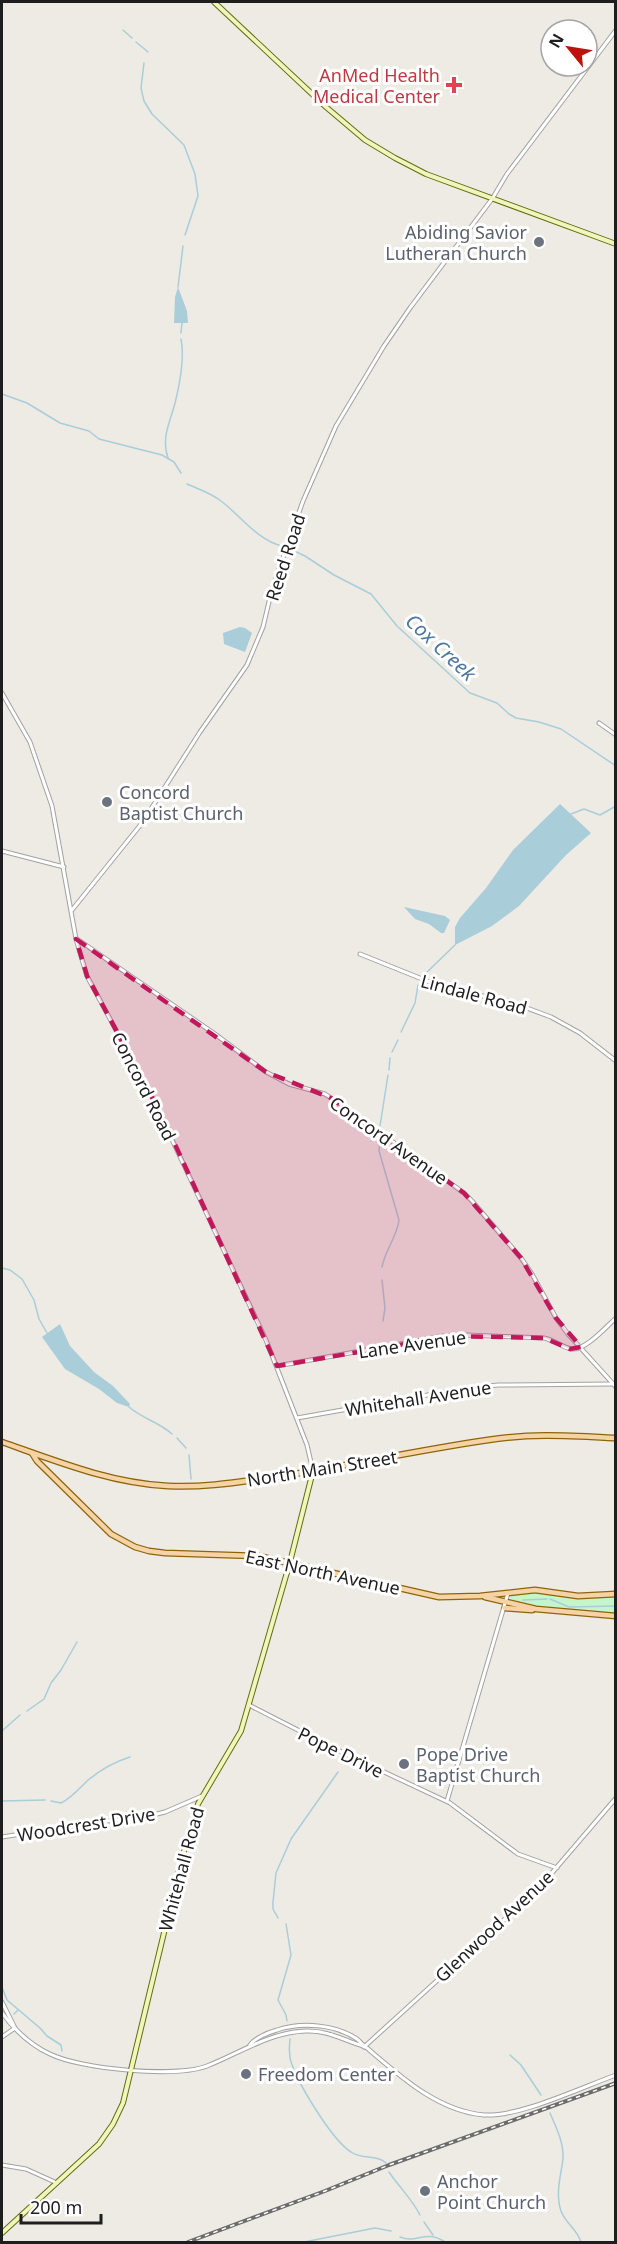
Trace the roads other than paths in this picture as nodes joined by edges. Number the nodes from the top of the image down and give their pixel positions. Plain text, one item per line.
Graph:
1 (214, 2) edge
2 (615, 30) edge
3 (492, 199) junction
4 (615, 244) edge
5 (2, 693) edge
6 (599, 723) dead end
7 (615, 735) edge
8 (2, 851) edge
9 (64, 868) junction
10 (72, 910) junction
11 (76, 939) junction
12 (360, 954) dead end
13 (615, 1061) edge
14 (615, 1318) edge
15 (581, 1347) junction
16 (277, 1366) junction
17 (614, 1385) edge
18 (296, 1418) junction
19 (615, 1438) edge
20 (2, 1443) edge
21 (32, 1453) junction
22 (313, 1471) junction
23 (290, 1562) junction
24 (509, 1592) junction
25 (615, 1594) edge
26 (480, 1596) junction
27 (507, 1601) junction
28 (505, 1608) junction
29 (536, 1609) junction
30 (615, 1616) edge
31 (249, 1705) junction
32 (202, 1796) junction
33 (615, 1798) edge
34 (447, 1801) junction
35 (2, 1837) edge
36 (557, 1868) junction
37 (2, 2002) edge
38 (2, 2013) edge
39 (15, 2028) junction
40 (2, 2037) edge
41 (364, 2047) junction
42 (132, 2069) junction
43 (615, 2075) edge
44 (2, 2165) edge
45 (57, 2183) junction
46 (2, 2233) edge

1 - 3 main road
2 - 3 street, Reed Road
3 - 4 main road
3 - 10 street, Reed Road
5 - 9 street, Concord Road
6 - 7 street
8 - 9 street
9 - 10 street, Concord Road
10 - 11 street, Concord Road
11 - 15 street, Concord Avenue
11 - 16 street, Concord Road
12 - 13 street, Lindale Road
14 - 15 street
15 - 16 street, Lane Avenue
15 - 17 street, Concord Avenue
16 - 18 street, Concord Road
17 - 18 street, Whitehall Avenue
18 - 22 street, Concord Road
19 - 22 main road, North Main Street
20 - 21 main road, North Main Street
21 - 22 main road, North Main Street
21 - 23 main road, East North Avenue
22 - 23 main road, Whitehall Road
23 - 26 main road, East North Avenue
23 - 31 main road, Whitehall Road
24 - 25 main road, East North Avenue
24 - 26 main road, East North Avenue
24 - 27 street
26 - 27 main road
27 - 28 street
27 - 29 main road
28 - 29 main road
28 - 34 street
29 - 30 main road
31 - 32 main road, Whitehall Road
31 - 34 street, Pope Drive
32 - 35 street, Woodcrest Drive
32 - 42 main road, Whitehall Road
33 - 36 street, Glenwood Avenue
34 - 36 street, Pope Drive
36 - 41 street, Glenwood Avenue
37 - 39 street
38 - 39 street
39 - 40 street
39 - 42 street
41 - 42 street
41 - 43 street
42 - 45 main road, Whitehall Road
44 - 45 street
45 - 46 main road, Whitehall Road

